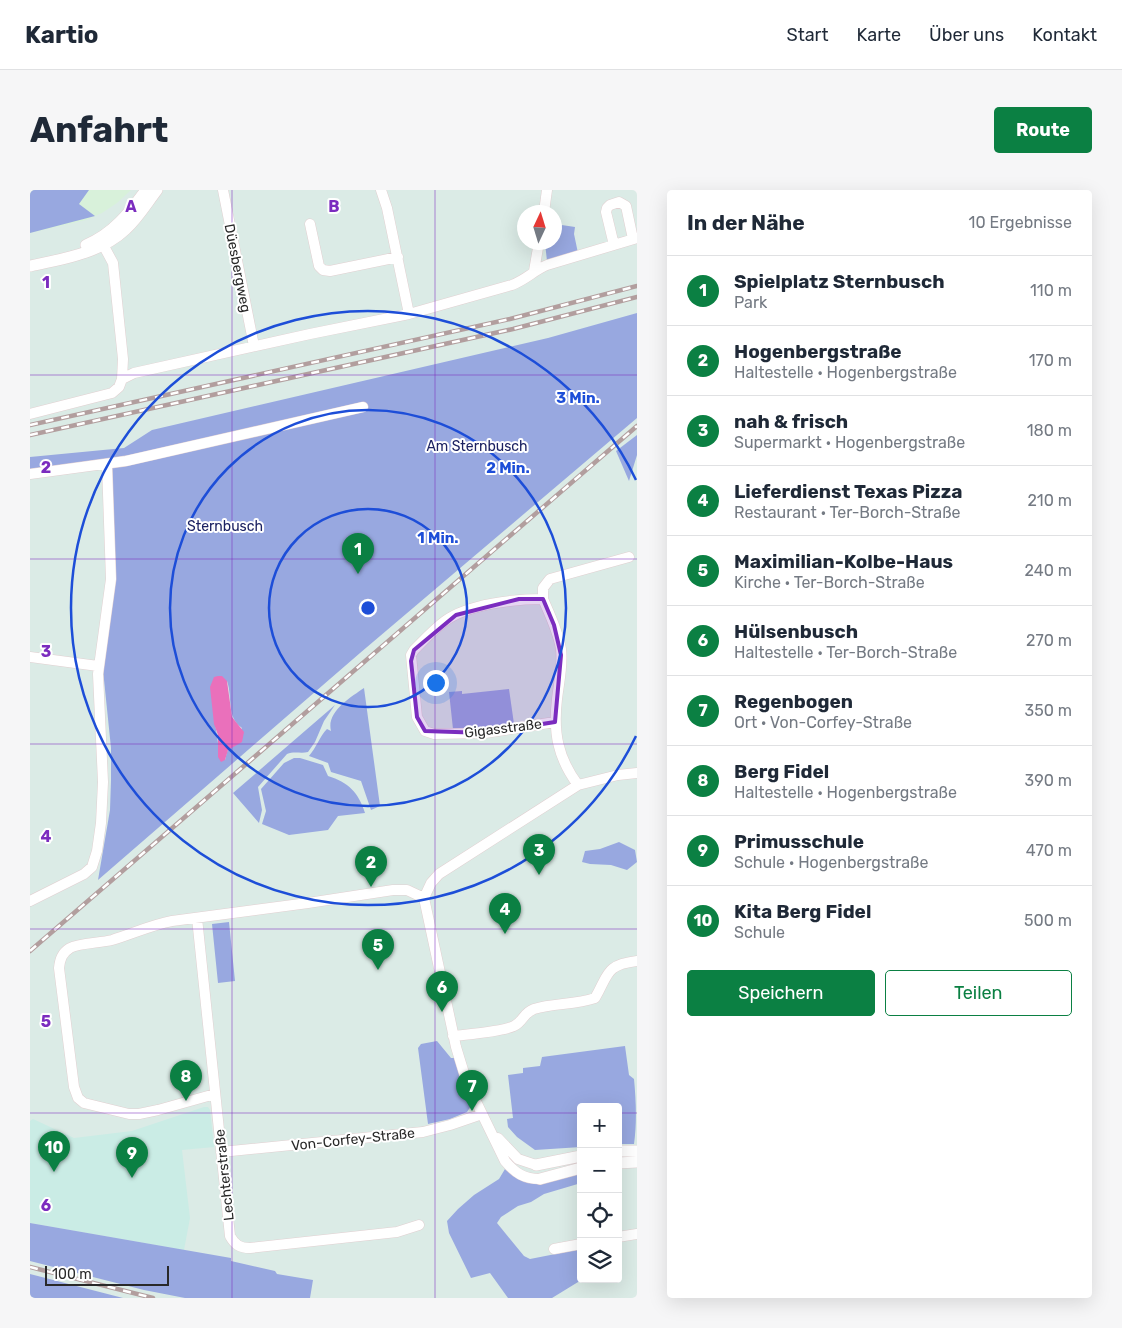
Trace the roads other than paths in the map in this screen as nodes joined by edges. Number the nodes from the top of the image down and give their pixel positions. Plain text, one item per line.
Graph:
1 (146, 190) edge
2 (158, 190) edge
3 (223, 190) edge
4 (381, 190) edge
5 (547, 190) edge
6 (545, 205) edge
7 (310, 224) dead end
8 (635, 239) edge
9 (102, 242) junction
10 (614, 246) junction
11 (538, 250) edge
12 (398, 257) junction
13 (30, 258) edge
14 (30, 266) edge
15 (534, 271) junction
16 (409, 314) junction
17 (254, 346) junction
18 (122, 379) junction
19 (362, 407) dead end
20 (30, 414) edge
21 (107, 465) junction
22 (30, 474) edge
23 (629, 557) dead end
24 (542, 599) junction
25 (30, 657) edge
26 (98, 666) junction
27 (555, 722) junction
28 (637, 773) edge
29 (578, 785) junction
30 (424, 898) junction
31 (30, 901) edge
32 (197, 918) junction
33 (637, 961) edge
34 (453, 1036) junction
35 (215, 1094) junction
36 (482, 1114) junction
37 (492, 1132) junction
38 (637, 1151) edge
39 (221, 1152) junction
40 (622, 1152) edge
41 (577, 1157) edge
42 (637, 1162) edge
43 (622, 1163) edge
44 (536, 1165) joint
45 (577, 1169) edge
46 (540, 1179) joint
47 (419, 1225) dead end
48 (637, 1234) edge
49 (622, 1236) edge
50 (577, 1245) edge
51 (554, 1248) dead end

1 - 9 street
2 - 9 street
3 - 17 street, Düesbergweg
4 - 12 street
5 - 6 street
7 - 12 street
8 - 10 street
8 - 10 street
9 - 13 street
9 - 14 street
9 - 18 street
10 - 15 street
11 - 15 street
12 - 16 street
15 - 16 street
16 - 17 street
17 - 18 street
18 - 20 street
19 - 21 street
21 - 22 street
21 - 26 street
23 - 24 street
24 - 27 street
24 - 27 street, Gigasstraße
25 - 26 street
26 - 31 street
27 - 29 street
28 - 29 street
29 - 30 street
30 - 32 street
30 - 34 street
32 - 35 street, Lechterstraße
32 - 35 street
33 - 34 street
34 - 36 street
35 - 39 street, Lechterstraße
36 - 37 street
36 - 39 street, Von-Corfey-Straße
37 - 44 street
37 - 46 street
38 - 40 street
39 - 47 street, Lechterstraße
41 - 44 street
42 - 43 street
45 - 46 street
48 - 49 street
50 - 51 street

